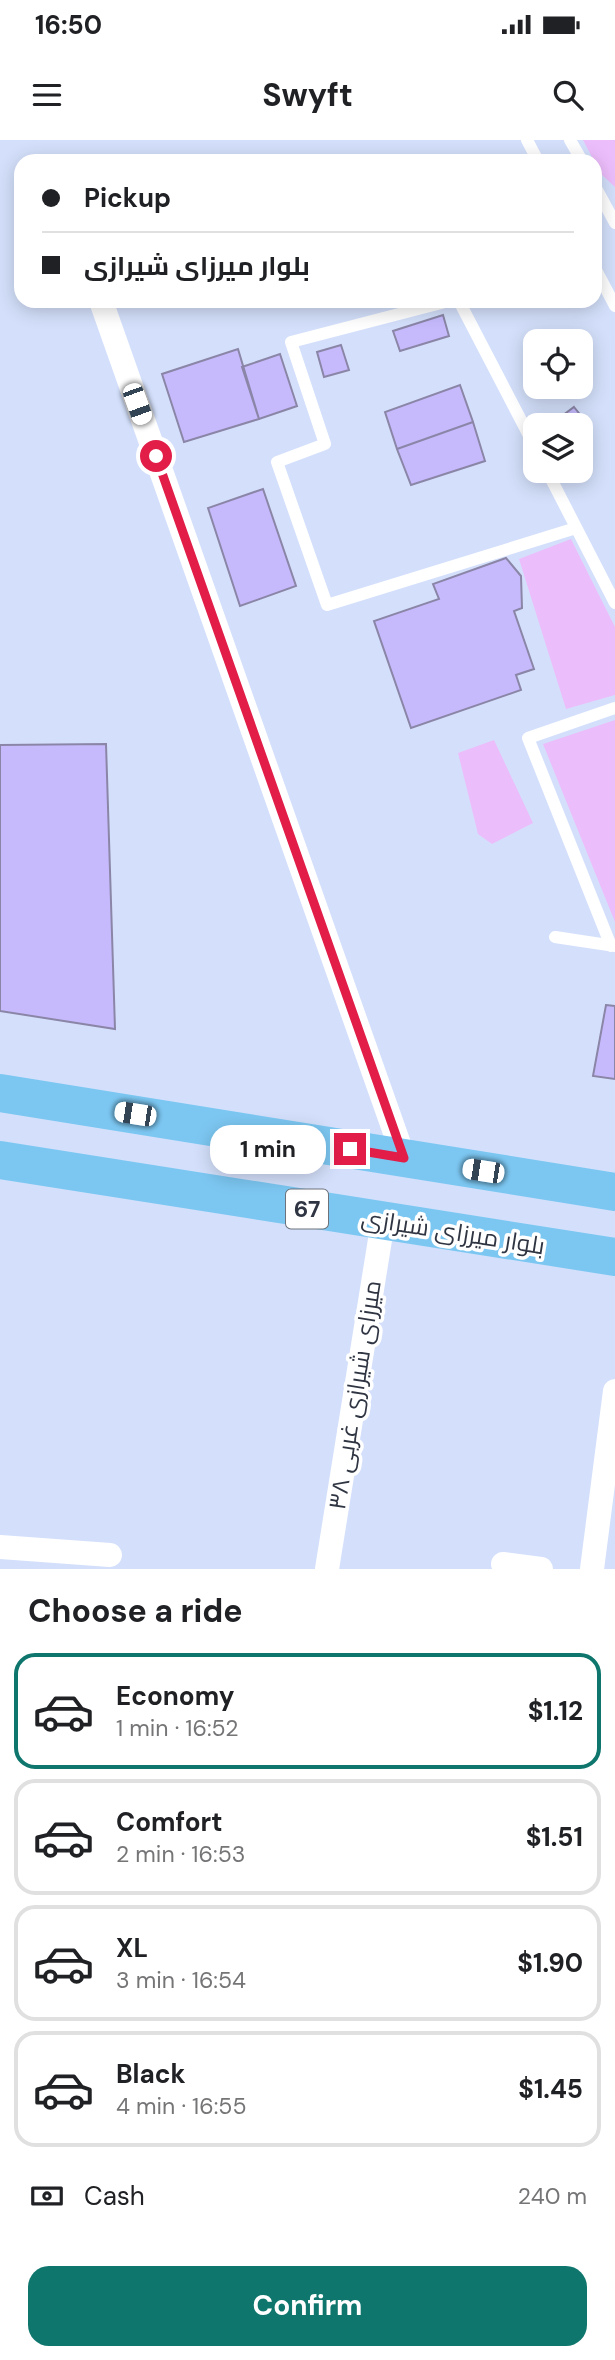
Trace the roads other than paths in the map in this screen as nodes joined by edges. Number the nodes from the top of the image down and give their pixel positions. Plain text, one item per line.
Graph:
1 (602, 199) edge
2 (615, 223) edge
3 (602, 281) edge
4 (615, 306) edge
5 (103, 308) edge
6 (422, 308) edge
7 (463, 308) edge
8 (523, 424) edge
9 (553, 483) edge
10 (576, 528) junction
11 (615, 603) edge
12 (615, 708) edge
13 (555, 937) dead end
14 (613, 946) edge
15 (0, 1093) edge
16 (404, 1158) junction
17 (0, 1160) edge
18 (615, 1192) edge
19 (383, 1221) junction
20 (615, 1257) edge
21 (615, 1391) edge
22 (0, 1547) edge
23 (110, 1555) dead end
24 (503, 1564) dead end
25 (327, 1569) edge
26 (541, 1569) edge
27 (592, 1569) edge

1 - 2 lane
3 - 4 lane
5 - 16 street
6 - 10 lane
7 - 8 lane
9 - 10 lane
10 - 11 lane
12 - 14 lane
13 - 14 lane
15 - 16 main road
16 - 18 main road
17 - 19 main road, بلوار میرزای شیرازی / 67
19 - 20 main road, بلوار میرزای شیرازی / 67
19 - 25 street, میرزای شیرازی غربی ۳۸
21 - 27 street
22 - 23 street
24 - 26 street

